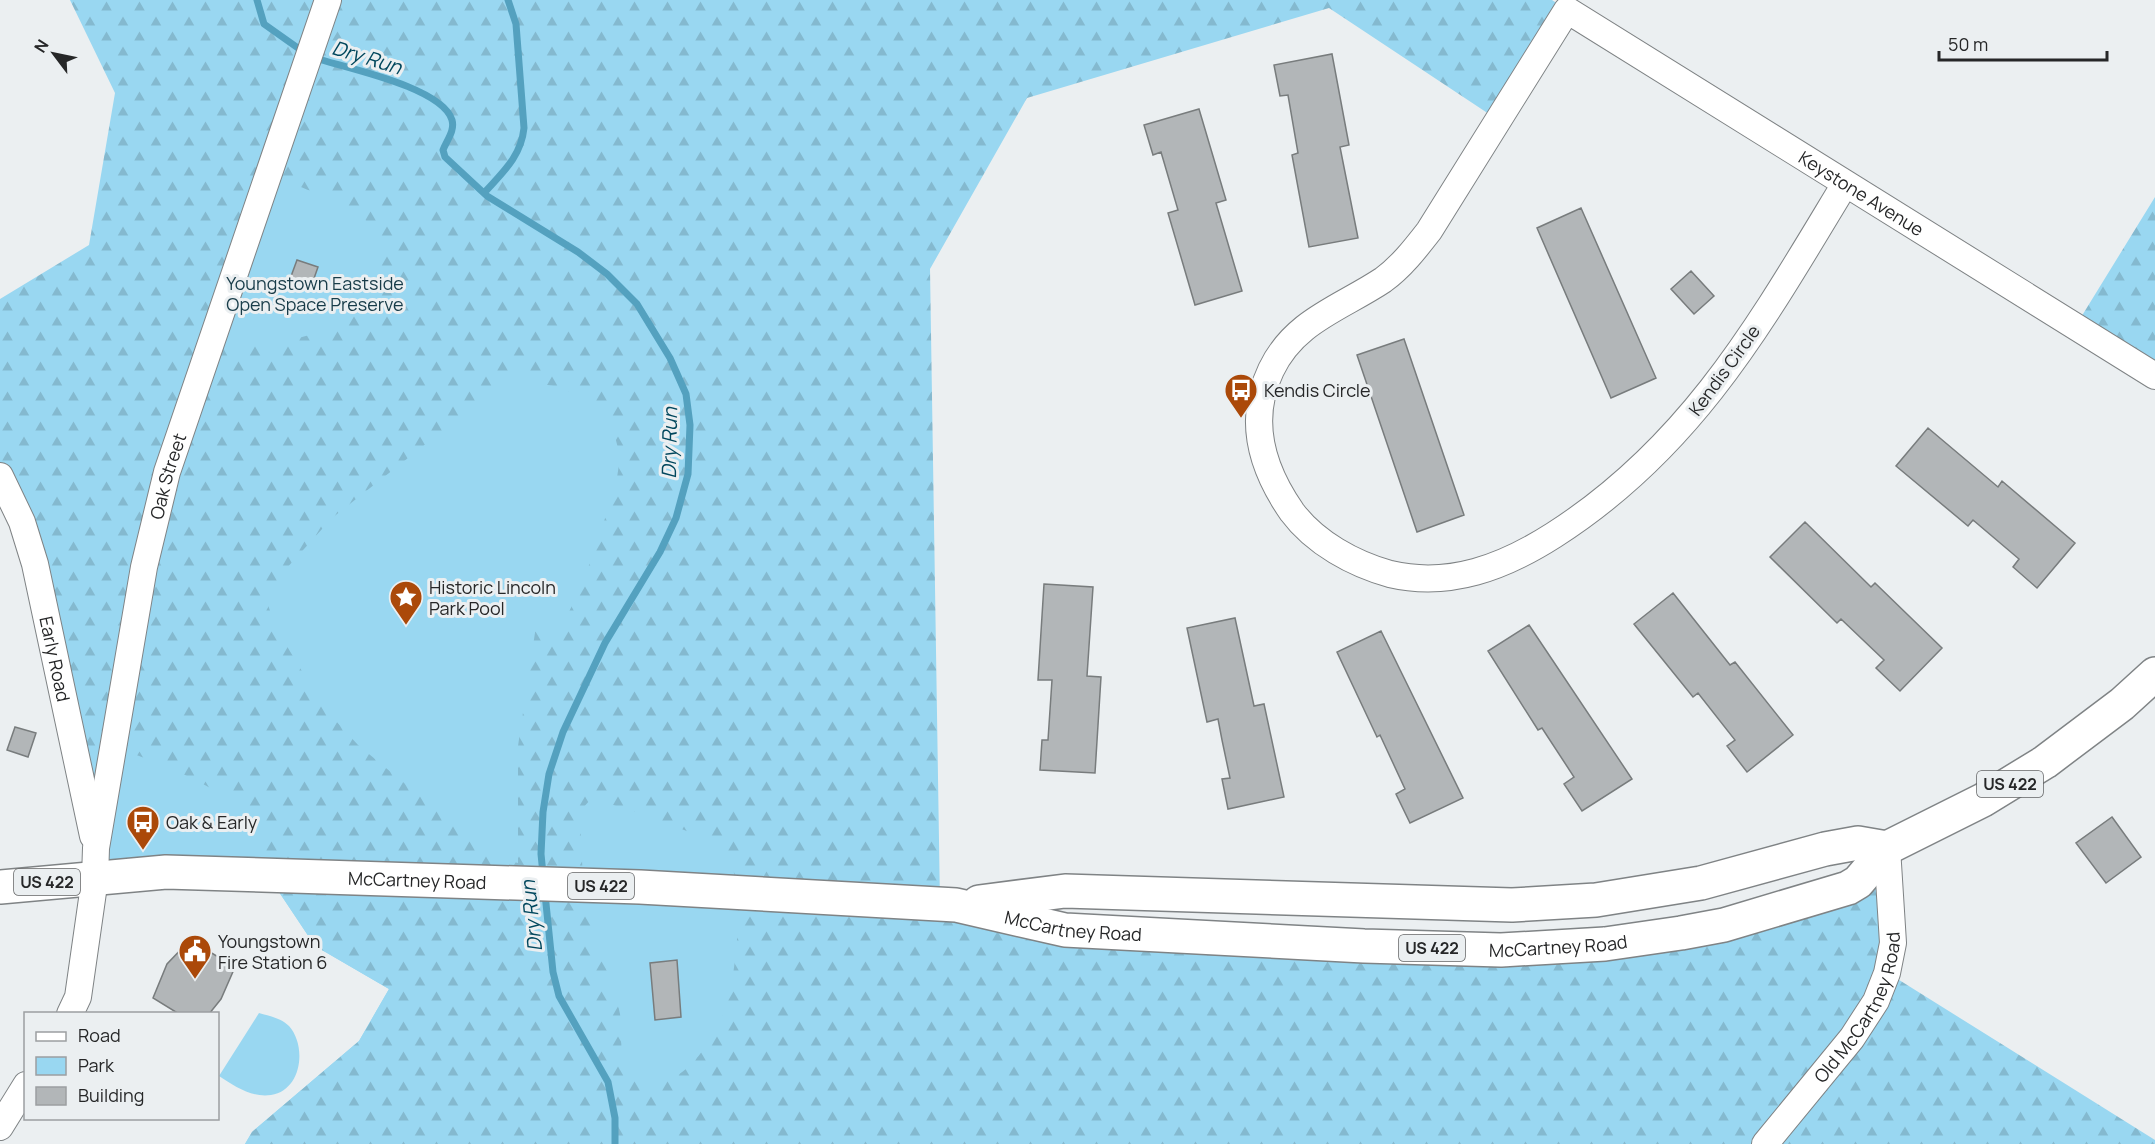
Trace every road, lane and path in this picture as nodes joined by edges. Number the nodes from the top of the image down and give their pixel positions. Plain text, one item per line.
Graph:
1 (328, 0) edge
2 (1567, 10) joint
3 (1845, 184) junction
4 (2155, 376) edge
5 (0, 476) edge
6 (2155, 674) edge
7 (1887, 848) junction
8 (95, 863) junction
9 (0, 887) edge
10 (945, 905) junction
11 (71, 1012) edge
12 (24, 1088) edge
13 (0, 1127) edge
14 (1765, 1144) edge

1 - 8 street, Oak Street
2 - 3 street, Keystone Avenue
2 - 3 street, Kendis Circle
3 - 4 street, Keystone Avenue
5 - 8 street, Early Road
6 - 7 highway, McCartney Road / US 422
7 - 10 highway, McCartney Road / US 422
7 - 10 highway, McCartney Road / US 422
7 - 14 street, Old McCartney Road
8 - 9 highway, US 422
8 - 10 highway, McCartney Road / US 422
8 - 11 street, Oak Street
12 - 13 street

